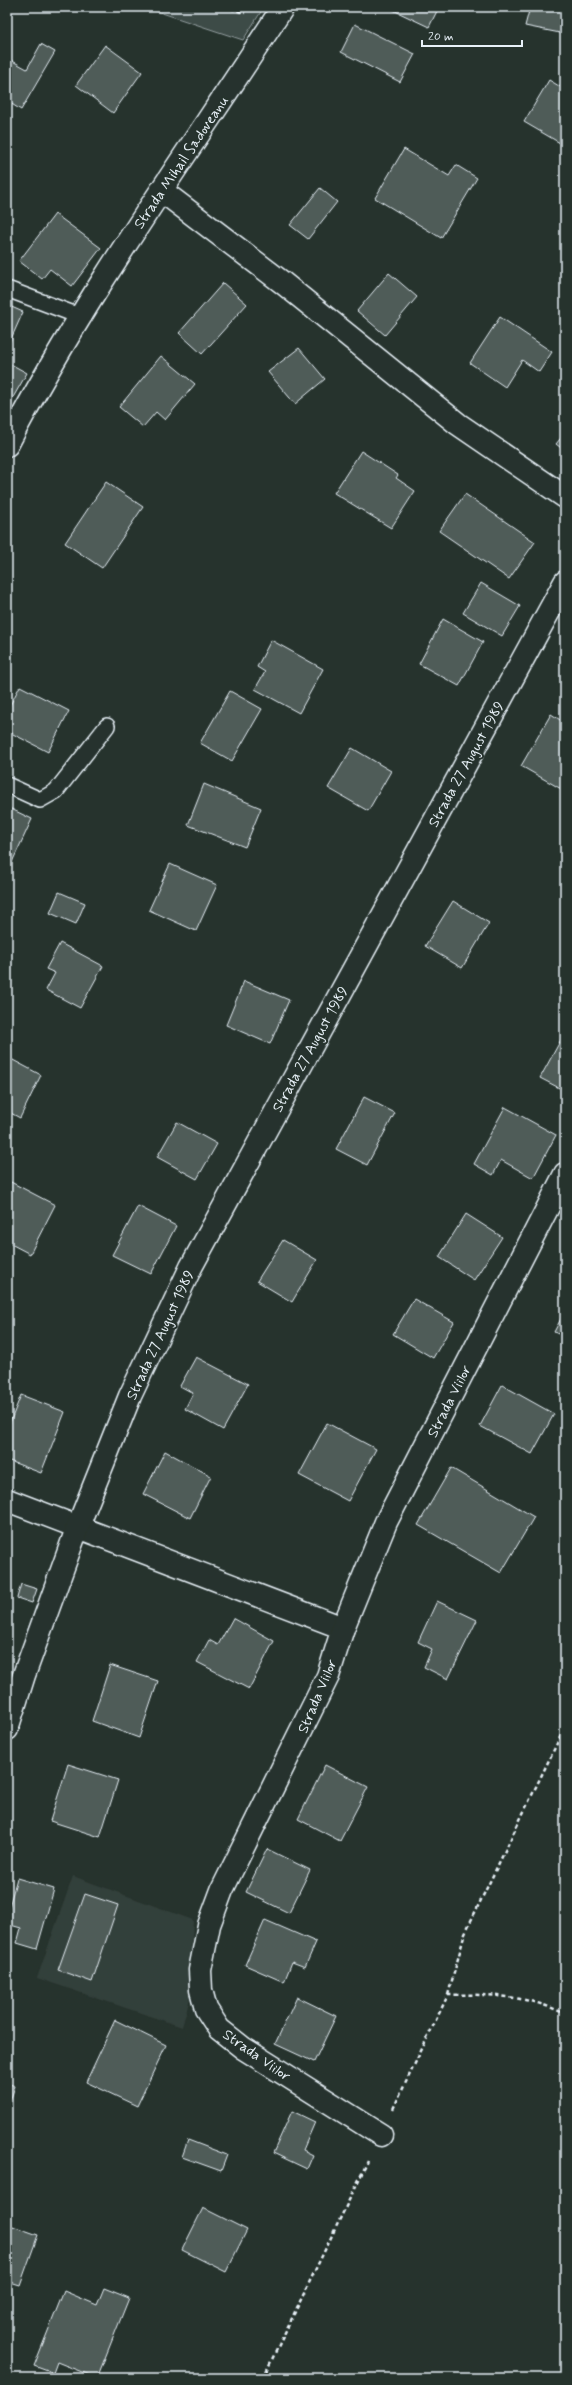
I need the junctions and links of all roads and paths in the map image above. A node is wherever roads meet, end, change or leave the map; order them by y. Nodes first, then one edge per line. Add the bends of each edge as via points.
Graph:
1 (283, 7) edge
2 (162, 191) junction
3 (7, 289) edge
4 (79, 316) junction
5 (7, 445) edge
6 (565, 497) edge
7 (565, 582) edge
8 (107, 726) dead end
9 (7, 785) edge
10 (565, 1174) edge
11 (7, 1500) edge
12 (78, 1526) junction
13 (342, 1628) junction
14 (565, 1727) edge
15 (7, 1729) edge
16 (448, 1995) dead end
17 (381, 2135) dead end

1 - 2 street, Strada Mihail Sadoveanu
2 - 4 street, Strada Mihail Sadoveanu
2 - 6 street via 283,283 458,424
3 - 4 lane
4 - 5 street, Strada Mihail Sadoveanu
7 - 12 street, Strada 27 August 1989 via 191,1267 130,1396
8 - 9 lane via 56,791 40,800
10 - 13 street, Strada Viilor via 386,1522
11 - 12 street
12 - 13 street
12 - 15 street, Strada 27 August 1989
13 - 17 street, Strada Viilor via 328,1676 220,1897 209,1925 200,1970 201,1990 206,2009 219,2029
14 - 16 path via 465,1933

